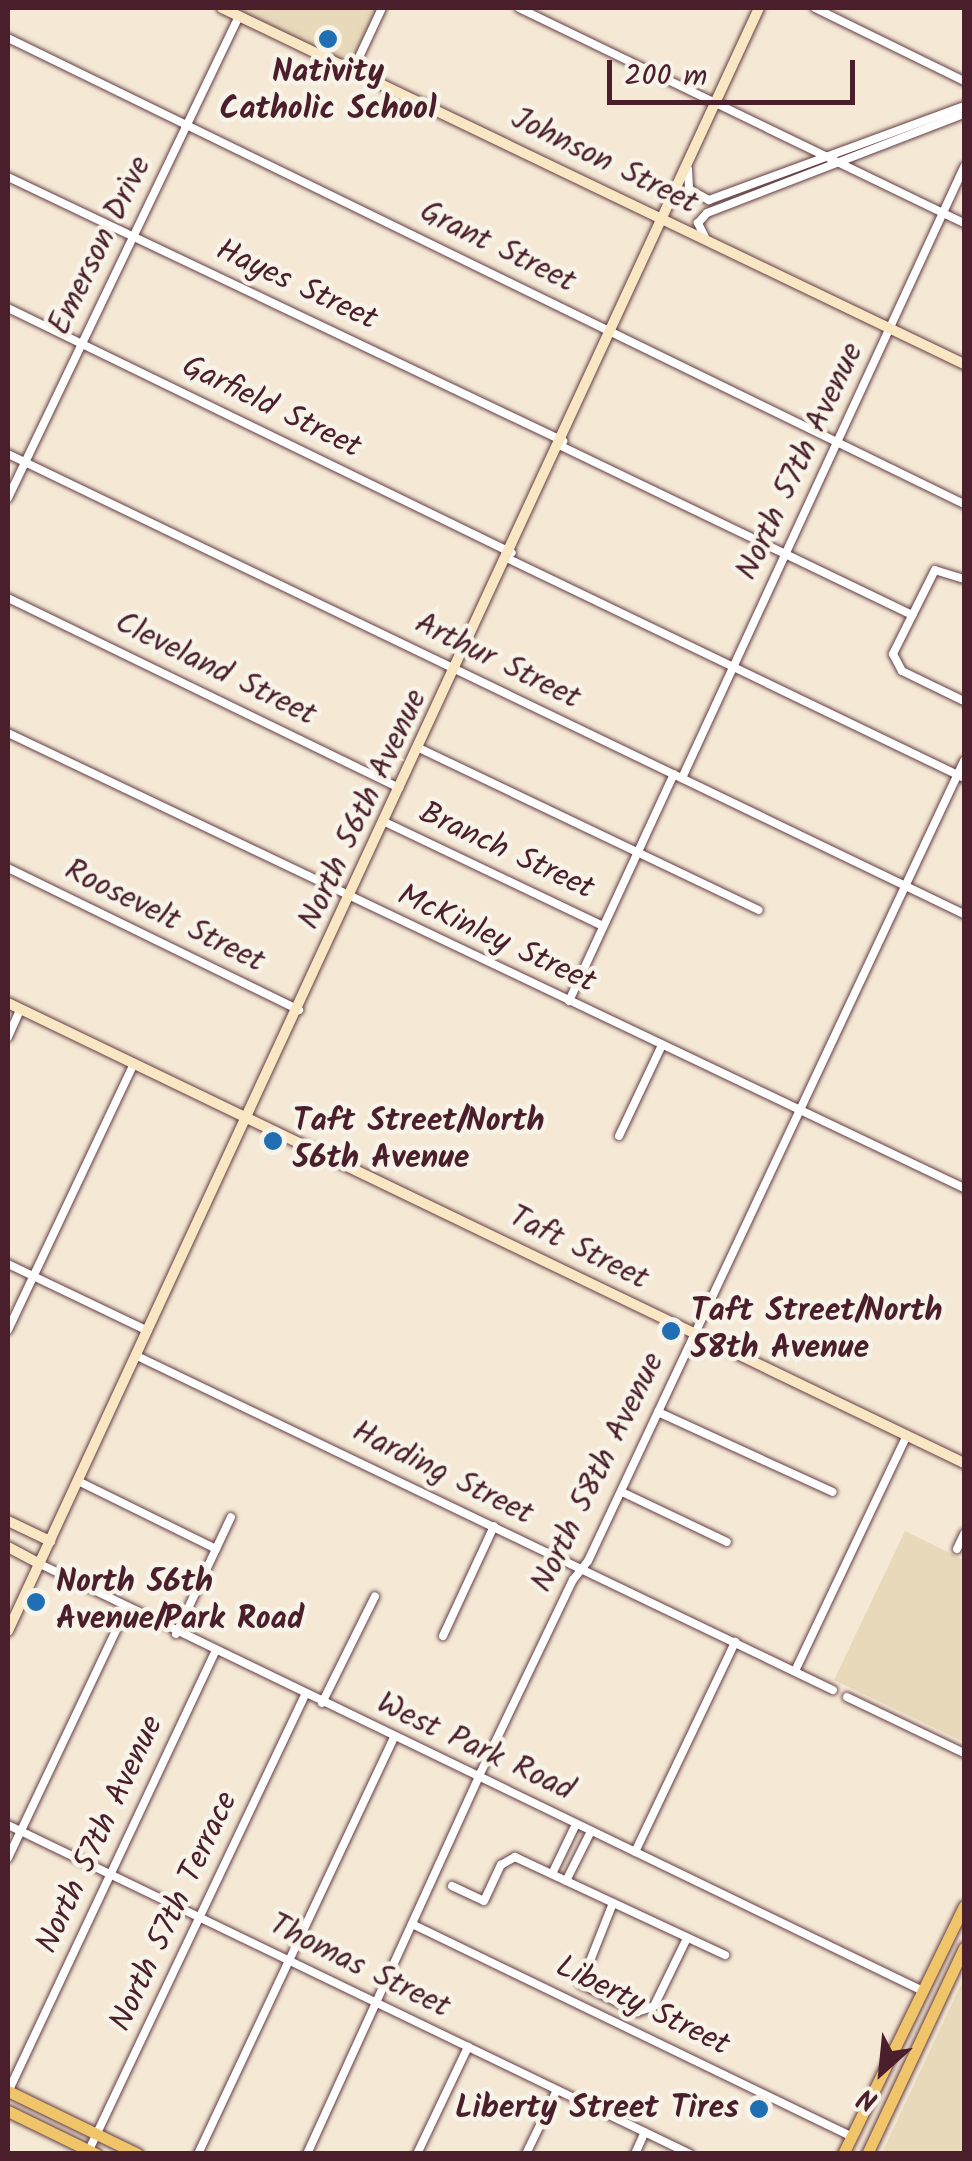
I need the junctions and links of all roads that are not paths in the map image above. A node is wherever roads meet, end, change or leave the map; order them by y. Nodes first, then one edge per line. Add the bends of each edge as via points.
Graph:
1 (222, 8) edge
2 (382, 8) edge
3 (520, 8) edge
4 (759, 8) edge
5 (815, 8) edge
6 (239, 16) junction
7 (8, 38) edge
8 (353, 70) junction
9 (964, 81) edge
10 (718, 103) junction
11 (964, 106) edge
12 (964, 114) edge
13 (186, 127) junction
14 (822, 158) junction
15 (835, 165) junction
16 (964, 167) edge
17 (688, 168) junction
18 (8, 177) edge
19 (722, 201) junction
20 (943, 213) junction
21 (666, 220) junction
22 (964, 223) edge
23 (133, 236) junction
24 (708, 240) junction
25 (8, 308) edge
26 (890, 328) junction
27 (614, 332) junction
28 (82, 345) junction
29 (964, 364) edge
30 (838, 442) junction
31 (562, 444) junction
32 (8, 454) edge
33 (24, 462) junction
34 (8, 498) edge
35 (964, 504) edge
36 (786, 554) junction
37 (511, 556) junction
38 (964, 579) edge
39 (8, 598) edge
40 (912, 614) junction
41 (735, 666) junction
42 (457, 670) junction
43 (964, 701) edge
44 (8, 733) edge
45 (421, 750) junction
46 (964, 762) edge
47 (678, 776) junction
48 (962, 776) edge
49 (401, 788) junction
50 (387, 823) junction
51 (638, 852) junction
52 (8, 868) edge
53 (906, 886) junction
54 (350, 899) junction
55 (759, 910) dead end
56 (964, 914) edge
57 (603, 926) junction
58 (568, 1001) junction
59 (8, 1004) edge
60 (20, 1010) junction
61 (299, 1010) junction
62 (8, 1037) edge
63 (662, 1045) junction
64 (133, 1065) junction
65 (800, 1111) junction
66 (247, 1118) junction
67 (619, 1136) dead end
68 (964, 1188) edge
69 (8, 1264) edge
70 (34, 1276) junction
71 (8, 1330) edge
72 (148, 1331) junction
73 (696, 1333) junction
74 (137, 1356) junction
75 (658, 1412) junction
76 (907, 1435) junction
77 (964, 1463) edge
78 (78, 1481) junction
79 (622, 1492) junction
80 (833, 1492) dead end
81 (231, 1517) dead end
82 (8, 1521) edge
83 (494, 1526) junction
84 (964, 1534) edge
85 (50, 1541) junction
86 (727, 1542) dead end
87 (8, 1546) edge
88 (216, 1549) junction
89 (957, 1549) dead end
90 (40, 1564) junction
91 (582, 1568) junction
92 (375, 1596) dead end
93 (126, 1610) junction
94 (8, 1631) edge
95 (176, 1634) junction
96 (443, 1636) dead end
97 (735, 1642) junction
98 (216, 1653) junction
99 (795, 1671) junction
100 (833, 1690) dead end
101 (305, 1695) junction
102 (847, 1697) dead end
103 (322, 1704) junction
104 (394, 1738) junction
105 (964, 1753) edge
106 (478, 1778) junction
107 (576, 1824) junction
108 (8, 1825) edge
109 (20, 1831) junction
110 (590, 1831) junction
111 (635, 1852) junction
112 (8, 1858) edge
113 (110, 1874) junction
114 (552, 1874) junction
115 (566, 1881) junction
116 (452, 1886) dead end
117 (613, 1903) junction
118 (964, 1906) edge
119 (200, 1918) junction
120 (412, 1924) junction
121 (952, 1931) junction
122 (687, 1938) junction
123 (962, 1953) edge
124 (725, 1956) dead end
125 (288, 1960) junction
126 (923, 1990) junction
127 (377, 2003) junction
128 (930, 2020) junction
129 (468, 2047) junction
130 (557, 2090) junction
131 (8, 2091) edge
132 (8, 2112) edge
133 (645, 2132) junction
134 (97, 2134) junction
135 (851, 2136) junction
136 (93, 2152) edge
137 (138, 2154) edge
138 (198, 2154) edge
139 (307, 2154) edge
140 (417, 2154) edge
141 (526, 2154) edge
142 (635, 2154) edge
143 (690, 2154) edge
144 (842, 2154) edge
145 (867, 2154) edge

1 - 6 street, Johnson Street
2 - 8 street
3 - 10 street
4 - 10 street, North 56th Avenue
5 - 9 street
6 - 8 street, Johnson Street
6 - 13 street, Emerson Drive
7 - 13 street, Grant Street
8 - 21 street, Johnson Street
10 - 14 street
10 - 17 street, North 56th Avenue
11 - 14 street
12 - 15 street
13 - 23 street, Emerson Drive
13 - 27 street, Grant Street
14 - 15 street
14 - 19 street
15 - 19 street
15 - 20 street
16 - 20 street, North 57th Avenue
17 - 19 street via 693,194
17 - 21 street, North 56th Avenue
18 - 23 street, Hayes Street
19 - 24 street via 699,220
20 - 22 street
20 - 26 street, North 57th Avenue
21 - 24 street, Johnson Street
21 - 27 street, North 56th Avenue
23 - 28 street, Emerson Drive
23 - 31 street, Hayes Street
24 - 26 street, Johnson Street
25 - 28 street, Garfield Street
26 - 29 street, Johnson Street
26 - 30 street, North 57th Avenue
27 - 30 street, Grant Street
27 - 31 street, North 56th Avenue
28 - 33 street, Emerson Drive
28 - 37 street, Garfield Street
30 - 35 street, Grant Street
30 - 36 street, North 57th Avenue
31 - 36 street, Hayes Street
31 - 37 street, North 56th Avenue
32 - 33 street, Arthur Street
33 - 34 street, Emerson Drive
33 - 42 street, Arthur Street
36 - 40 street, Hayes Street
36 - 41 street, North 57th Avenue
37 - 41 street, Garfield Street
37 - 42 street, North 56th Avenue
38 - 40 street via 935,570
39 - 49 street, Cleveland Street
40 - 43 street via 894,664
41 - 47 street, North 57th Avenue
41 - 48 street, Garfield Street
42 - 45 street, North 56th Avenue
42 - 47 street, Arthur Street
44 - 54 street, McKinley Street
45 - 49 street, North 56th Avenue
45 - 51 street
46 - 48 street, North 58th Avenue
47 - 51 street, North 57th Avenue
47 - 53 street, Arthur Street
48 - 53 street, North 58th Avenue
49 - 50 street, North 56th Avenue
50 - 54 street, North 56th Avenue
50 - 57 street, Branch Street
51 - 55 street
51 - 57 street, North 57th Avenue
52 - 61 street, Roosevelt Street
53 - 56 street, Arthur Street
53 - 65 street, North 58th Avenue
54 - 58 street, McKinley Street
54 - 61 street, North 56th Avenue
57 - 58 street, North 57th Avenue
58 - 63 street, McKinley Street
59 - 60 street, Taft Street
60 - 62 street
60 - 64 street, Taft Street
61 - 66 street, North 56th Avenue
63 - 65 street, McKinley Street
63 - 67 street
64 - 66 street, Taft Street
64 - 70 street
65 - 68 street, McKinley Street
65 - 73 street, North 58th Avenue
66 - 72 street, North 56th Avenue
66 - 73 street, Taft Street
69 - 70 street
70 - 71 street
70 - 72 street
72 - 74 street, North 56th Avenue
73 - 75 street, North 58th Avenue
73 - 76 street, Taft Street
74 - 78 street, North 56th Avenue
74 - 83 street, Harding Street
75 - 79 street, North 58th Avenue
75 - 80 street
76 - 77 street, Taft Street
76 - 99 street
78 - 85 street, North 56th Avenue
78 - 88 street
79 - 86 street
79 - 91 street, North 58th Avenue
81 - 88 street
82 - 85 street
83 - 91 street, Harding Street
83 - 96 street
84 - 89 street
85 - 90 street, North 56th Avenue
87 - 90 street, West Park Road
88 - 95 street
90 - 93 street, West Park Road
90 - 94 street, North 56th Avenue
91 - 97 street, Harding Street
91 - 106 street, North 58th Avenue
92 - 103 street
93 - 95 street, West Park Road
93 - 109 street
95 - 98 street, West Park Road
97 - 99 street, Harding Street
97 - 111 street
98 - 101 street, West Park Road
98 - 113 street, North 57th Avenue
99 - 100 street, Harding Street
101 - 103 street, West Park Road
101 - 119 street, North 57th Terrace
102 - 105 street
103 - 104 street, West Park Road
104 - 106 street, West Park Road
104 - 125 street
106 - 107 street, West Park Road
106 - 120 street, North 58th Avenue
107 - 110 street, West Park Road
107 - 114 street
108 - 109 street, Thomas Street
109 - 112 street
109 - 113 street, Thomas Street
110 - 111 street, West Park Road
110 - 115 street
111 - 126 street, West Park Road
113 - 119 street, Thomas Street
113 - 131 street, North 57th Avenue
114 - 115 street
114 - 116 street via 516,1857 501,1865 484,1900
115 - 117 street
117 - 122 street
117 - 122 street via 581,1984 637,2012 654,2006
118 - 121 main road
119 - 125 street, Thomas Street
119 - 134 street, North 57th Terrace
120 - 127 street, North 58th Avenue
120 - 135 street, Liberty Street
121 - 123 main road
121 - 126 main road
122 - 124 street
123 - 128 main road
125 - 127 street, Thomas Street
125 - 138 street
126 - 128 main road
126 - 135 main road
127 - 129 street, Thomas Street
127 - 139 street, North 58th Avenue
128 - 145 main road
129 - 130 street, Thomas Street
129 - 140 street
130 - 133 street, Thomas Street
130 - 141 street
131 - 134 main road
132 - 136 main road
133 - 142 street
133 - 143 street, Thomas Street
134 - 136 street, North 57th Terrace
134 - 137 main road
135 - 144 main road

